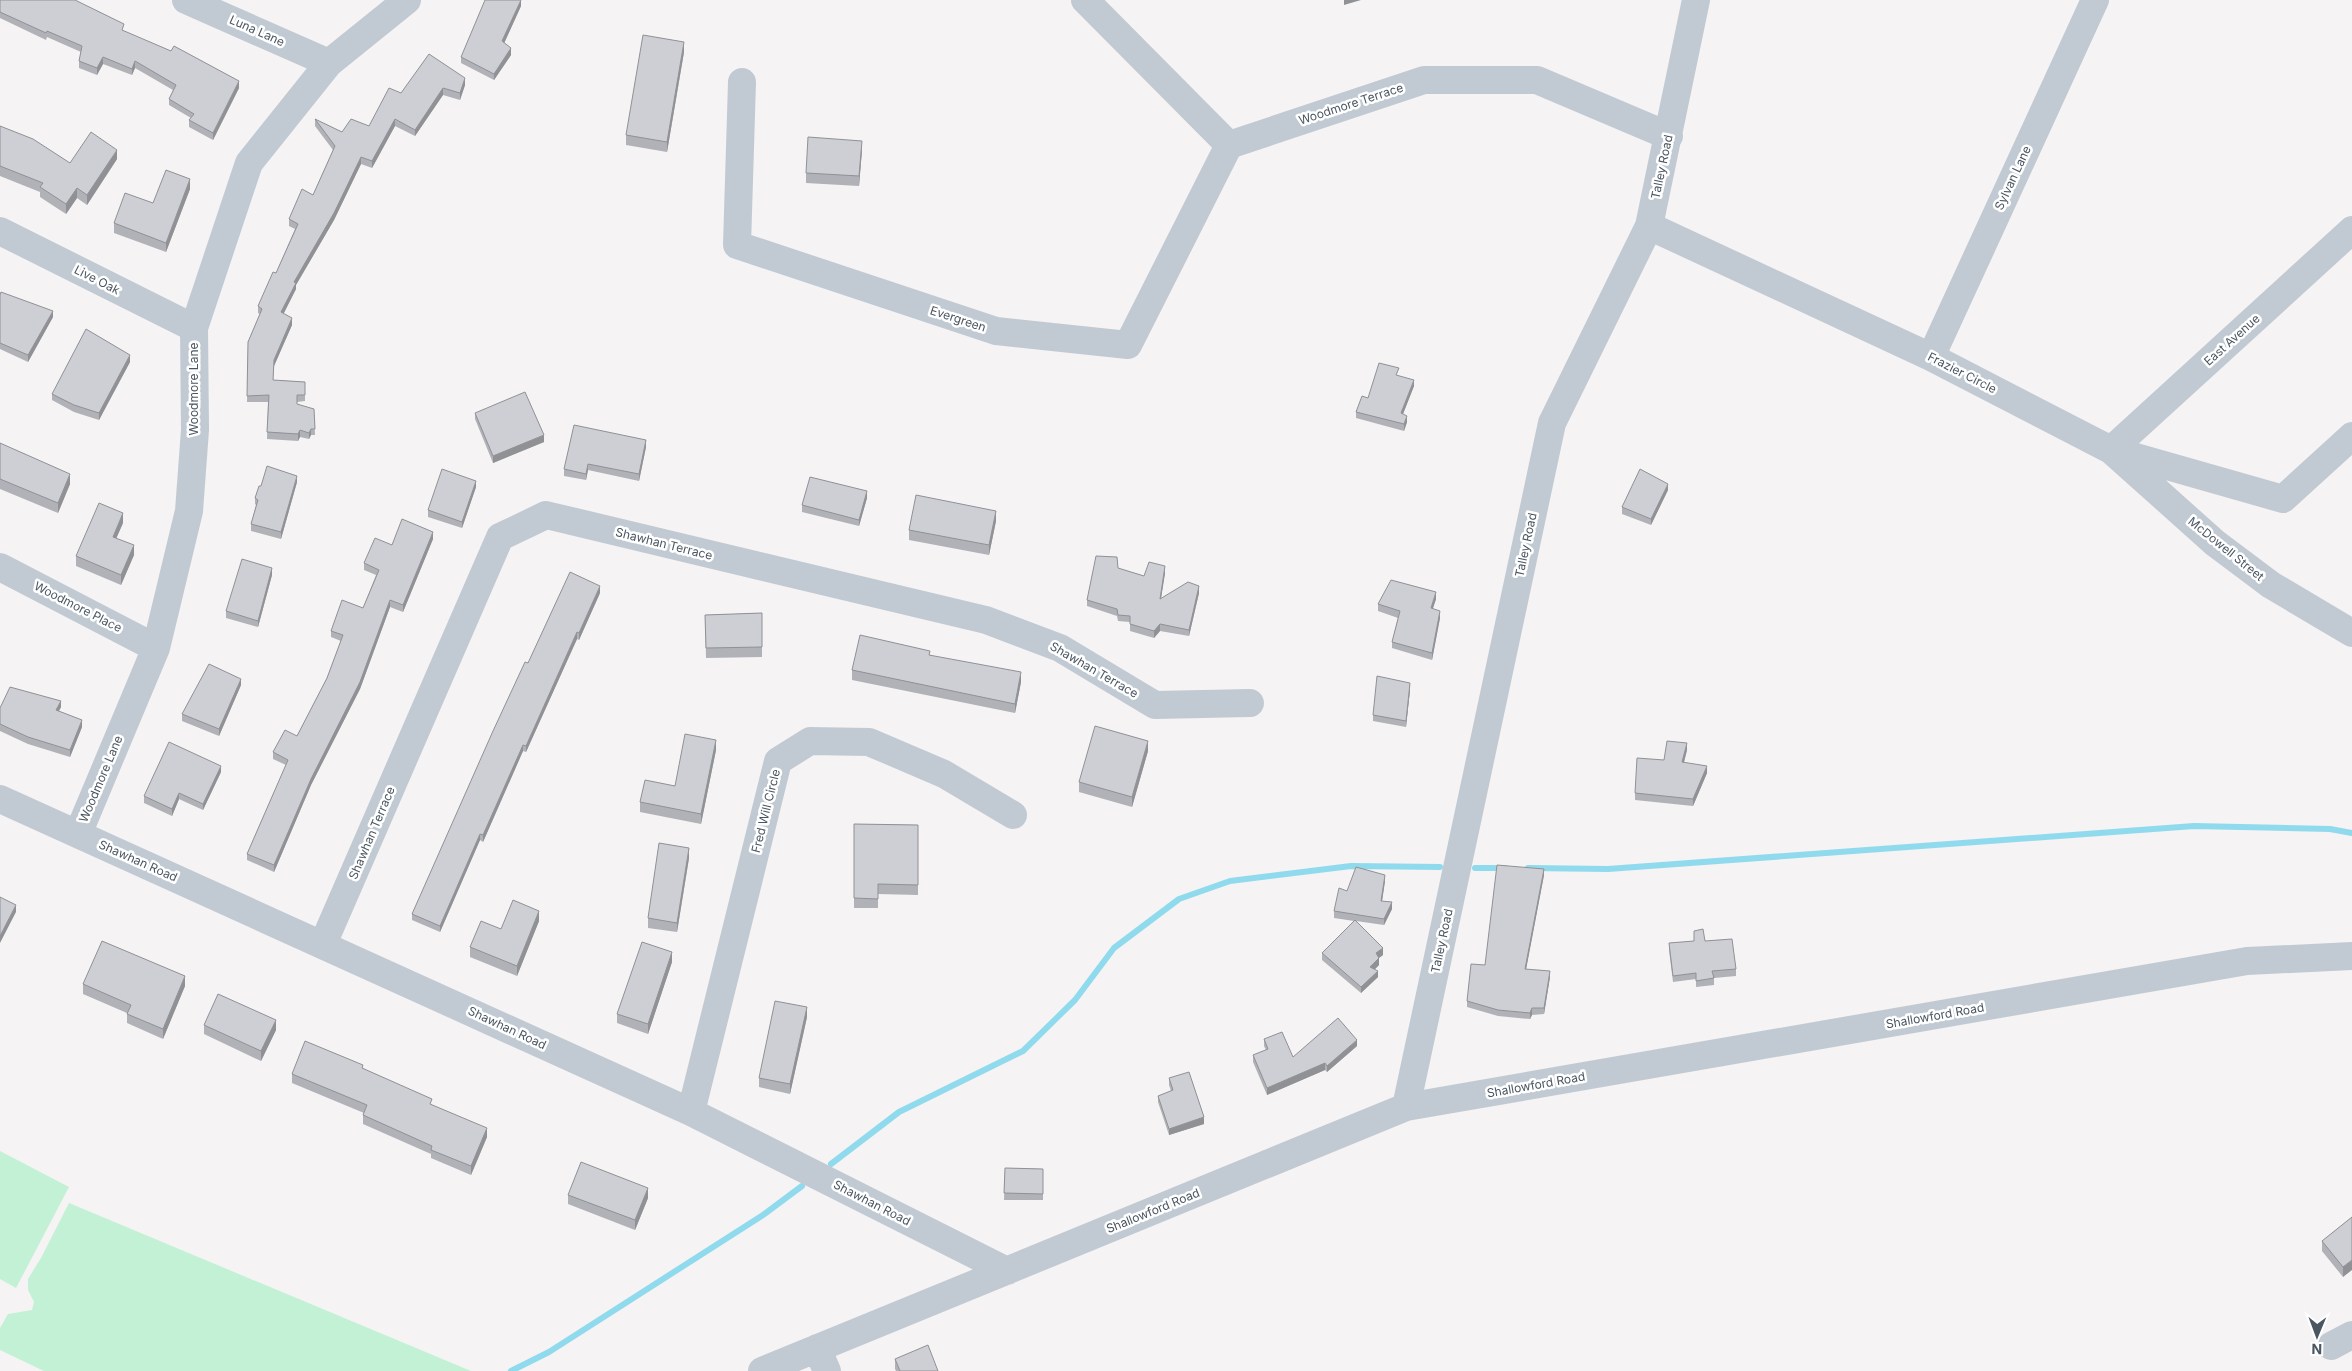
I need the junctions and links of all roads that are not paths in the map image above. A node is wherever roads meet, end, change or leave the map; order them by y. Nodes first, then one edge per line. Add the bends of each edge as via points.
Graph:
1 (186, 0) edge
2 (407, 0) edge
3 (1085, 0) edge
4 (1696, 0) edge
5 (2095, 0) edge
6 (329, 63) junction
7 (742, 82) dead end
8 (1669, 136) junction
9 (1228, 145) junction
10 (1649, 226) junction
11 (2352, 230) edge
12 (0, 231) edge
13 (194, 328) junction
14 (1931, 357) junction
15 (2352, 436) edge
16 (2111, 450) junction
17 (0, 567) edge
18 (2352, 633) edge
19 (156, 648) junction
20 (1250, 703) dead end
21 (0, 799) edge
22 (1013, 815) dead end
23 (78, 834) junction
24 (323, 944) junction
25 (2352, 956) edge
26 (1406, 1107) junction
27 (691, 1112) junction
28 (1007, 1271) junction
29 (822, 1360) edge
30 (762, 1371) edge

1 - 6 street, Luna Lane
2 - 6 street, Woodmore Lane
3 - 9 street
4 - 8 street, Talley Road
5 - 14 street, Sylvan Lane
6 - 13 street, Woodmore Lane via 249,163
7 - 9 street, Evergreen via 737,246 996,331 1128,345
8 - 9 street, Woodmore Terrace via 1537,80 1424,80
8 - 10 street, Talley Road
10 - 14 street, Frazier Circle
10 - 26 street, Talley Road via 1552,423
11 - 16 street, East Avenue
12 - 13 street, Live Oak
13 - 19 street, Woodmore Lane via 195,430 189,511
14 - 16 street, Frazier Circle
15 - 16 street, Frazier Circle via 2283,499
16 - 18 street, McDowell Street via 2243,564 2271,585
17 - 19 street, Woodmore Place
19 - 23 street, Woodmore Lane
20 - 24 street, Shawhan Terrace via 1155,705 1060,648 986,620 546,515 500,537
21 - 23 street, Shawhan Road
22 - 27 street, Fred Will Circle via 944,774 869,742 810,742 778,761
23 - 24 street, Shawhan Road
24 - 27 street, Shawhan Road
25 - 26 street, Shallowford Road via 2247,962
26 - 28 street, Shallowford Road
27 - 28 street, Shawhan Road
28 - 29 street, Shallowford Road
29 - 30 street, Shallowford Road

